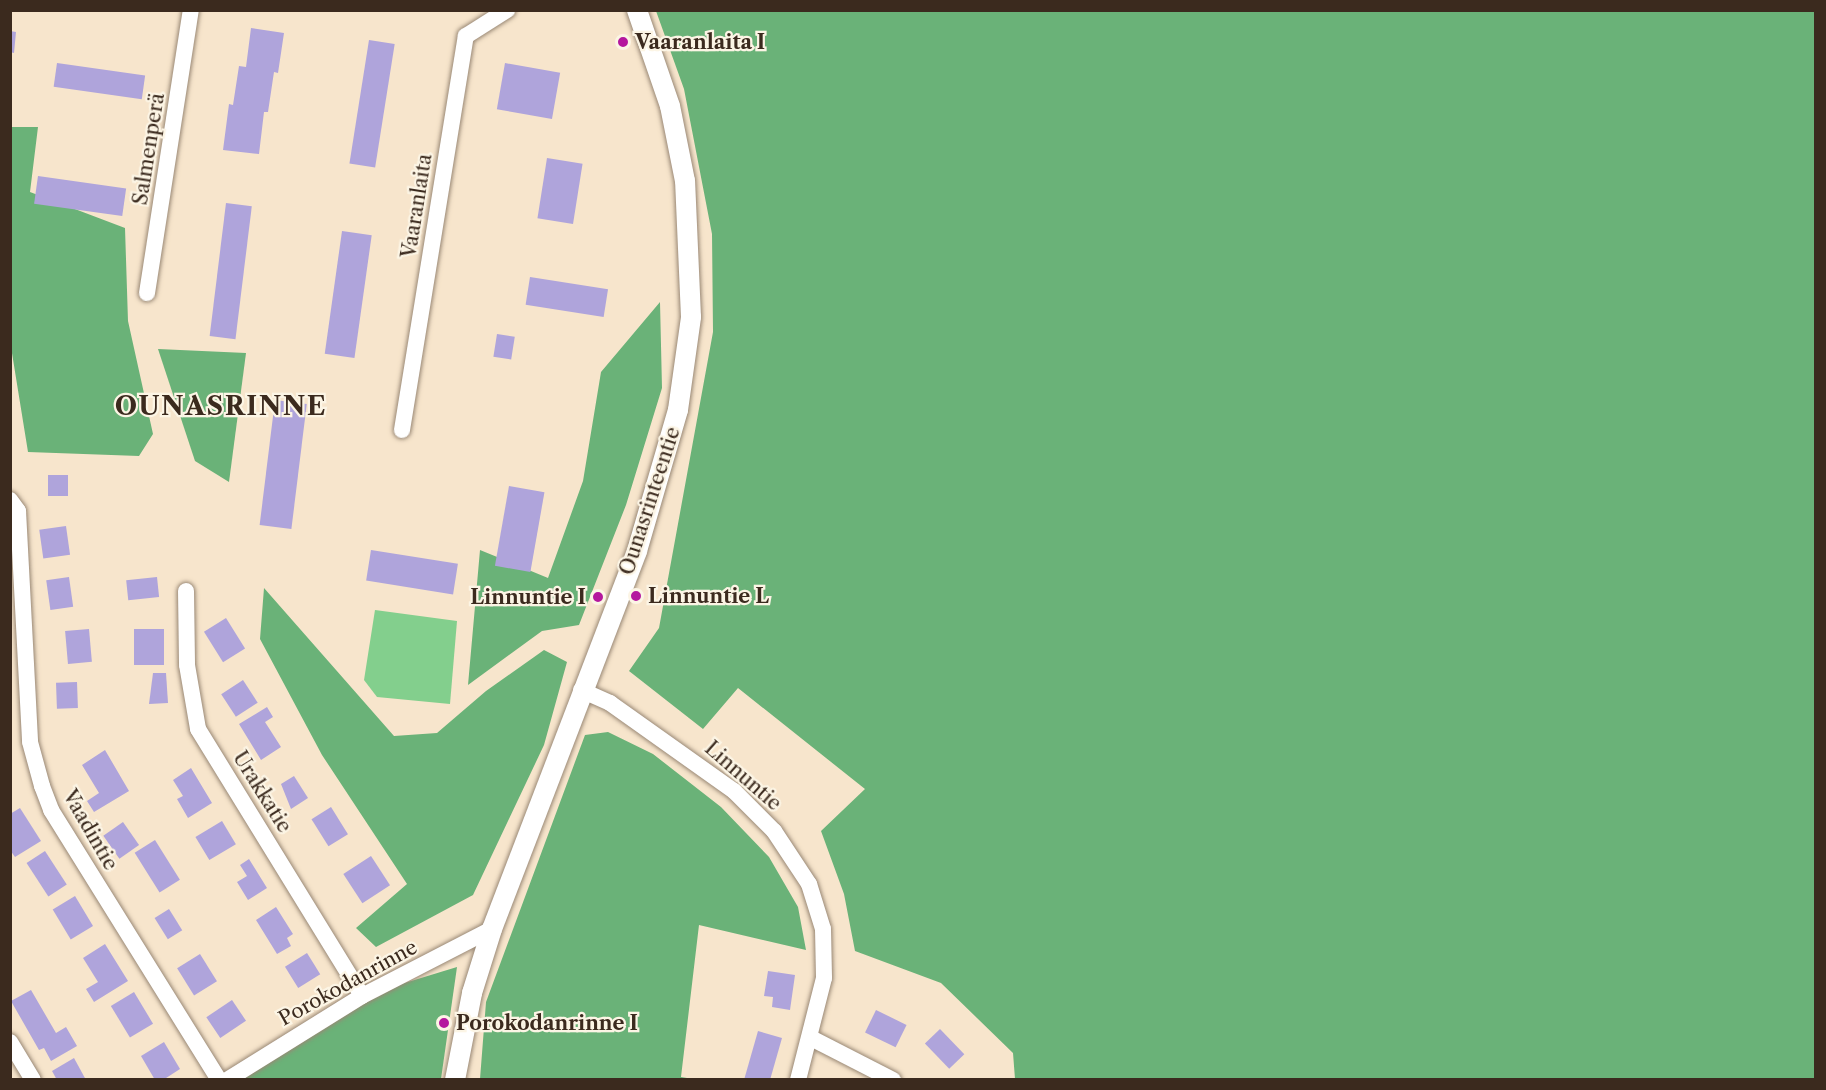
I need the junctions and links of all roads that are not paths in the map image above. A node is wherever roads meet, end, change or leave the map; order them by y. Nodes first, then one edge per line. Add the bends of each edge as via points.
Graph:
1 (191, 10) edge
2 (507, 10) edge
3 (637, 10) edge
4 (147, 293) dead end
5 (402, 430) dead end
6 (10, 500) edge
7 (186, 591) dead end
8 (581, 690) junction
9 (492, 929) junction
10 (362, 996) junction
11 (811, 1038) junction
12 (10, 1042) edge
13 (33, 1080) edge
14 (219, 1080) edge
15 (227, 1080) edge
16 (455, 1080) edge
17 (798, 1080) edge
18 (893, 1080) edge

1 - 4 street, Salmenperä
2 - 5 street, Vaaranlaita via 466,36
3 - 8 street, Ounasrinteentie via 680,146 689,224 691,317 678,410 662,478
6 - 14 street, Vaadintie via 15,502 19,522 30,742 45,794 51,810
7 - 10 street, Urakkatie via 187,665 198,729
8 - 9 street, Ounasrinteentie
8 - 11 street, Linnuntie via 610,703 711,772 759,814 796,864 817,905 825,954 825,978
9 - 10 street, Porokodanrinne
9 - 16 street, Ounasrinteentie via 472,993
10 - 15 street, Porokodanrinne
11 - 17 street, Linnuntie
11 - 18 street
12 - 13 street

